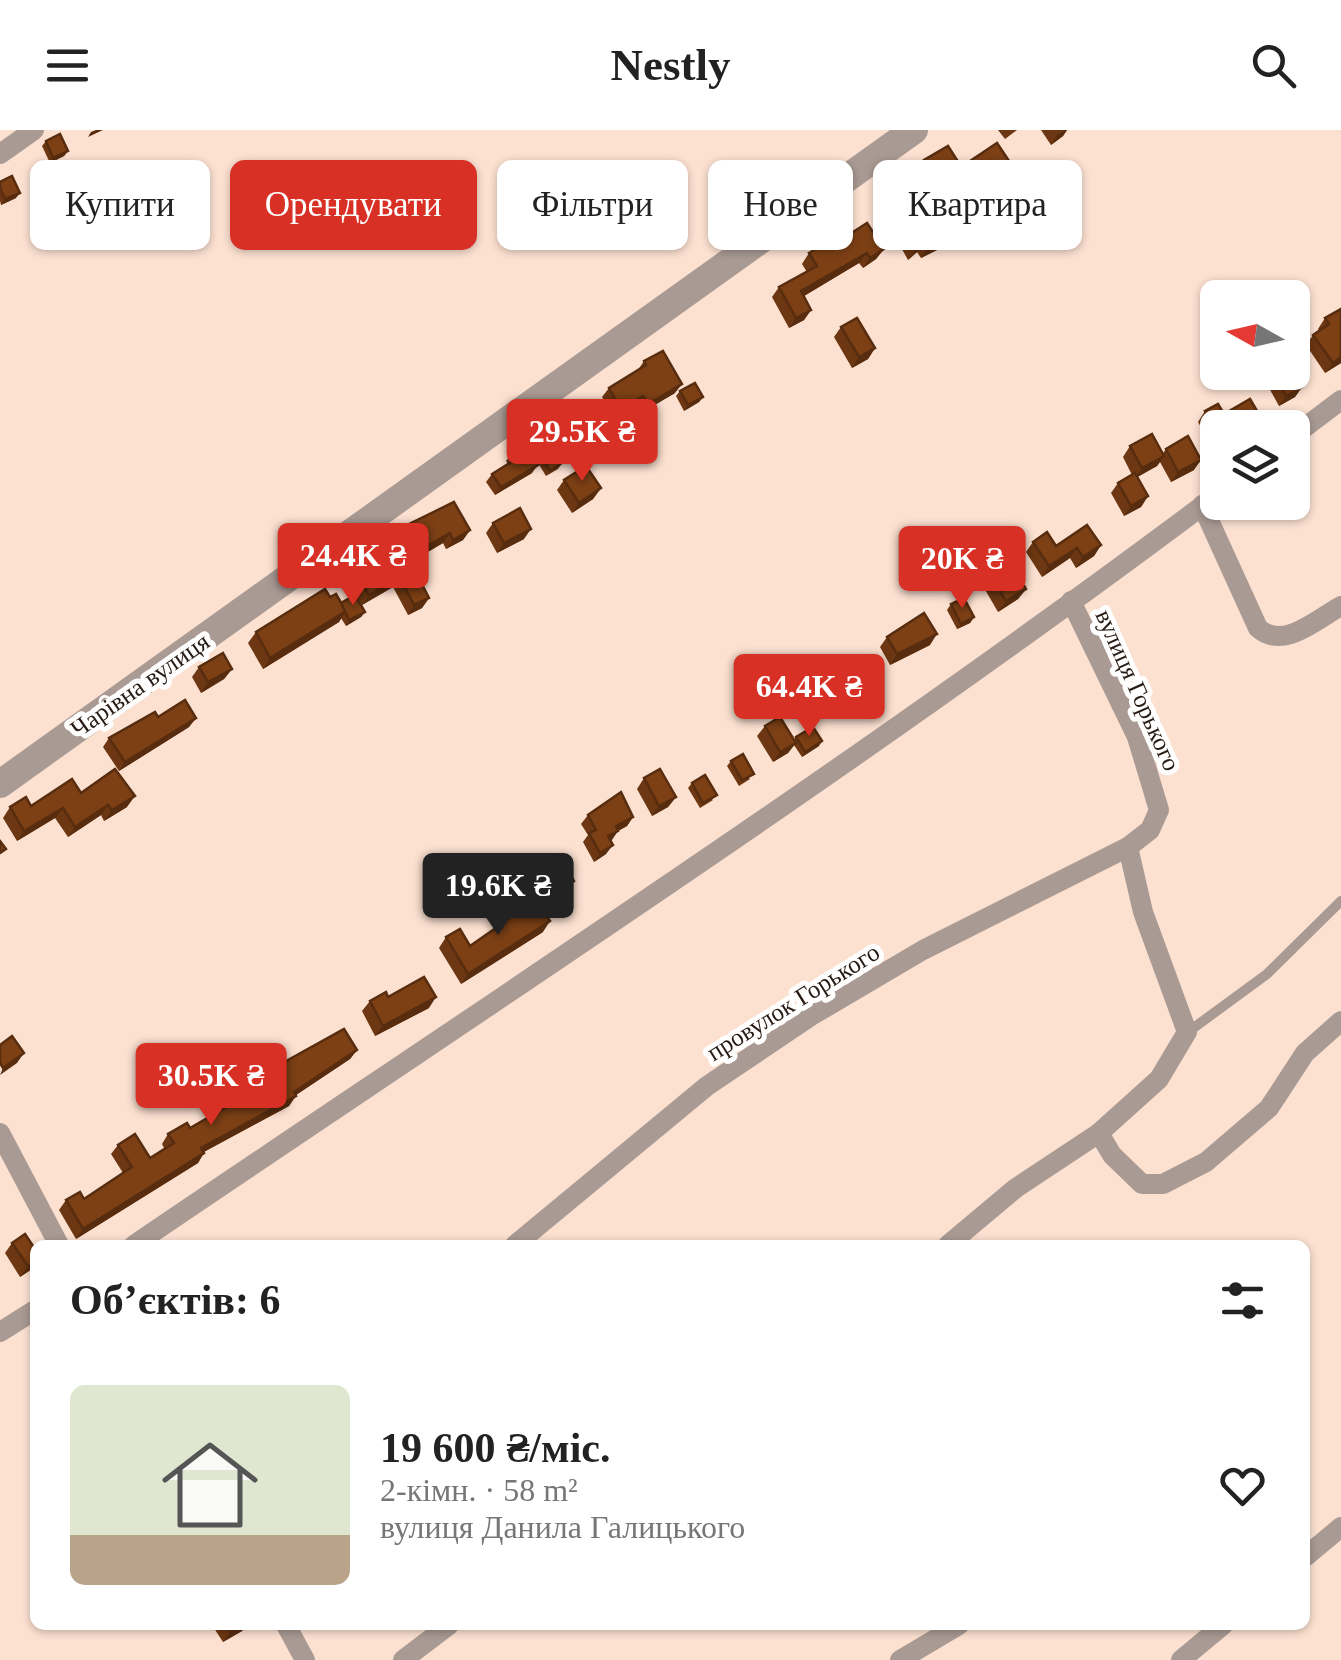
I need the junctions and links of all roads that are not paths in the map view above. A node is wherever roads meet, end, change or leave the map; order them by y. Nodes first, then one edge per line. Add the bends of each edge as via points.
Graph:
1 (34, 130) edge
2 (914, 130) edge
3 (0, 154) edge
4 (1341, 400) edge
5 (1310, 423) edge
6 (1200, 506) edge
7 (1218, 520) edge
8 (1072, 601) junction
9 (1341, 606) edge
10 (0, 784) edge
11 (1128, 847) junction
12 (1341, 901) edge
13 (1341, 1020) edge
14 (1187, 1032) junction
15 (0, 1133) edge
16 (1099, 1133) junction
17 (56, 1240) edge
18 (141, 1240) edge
19 (520, 1240) edge
20 (954, 1240) edge
21 (30, 1313) edge
22 (0, 1332) edge
23 (1341, 1526) edge
24 (1310, 1552) edge
25 (289, 1630) edge
26 (442, 1630) edge
27 (951, 1630) edge
28 (1217, 1630) edge
29 (305, 1660) edge
30 (403, 1660) edge
31 (900, 1660) edge
32 (1181, 1660) edge

1 - 3 street
2 - 10 street, Чарівна вулиця
4 - 5 street
6 - 8 street
7 - 9 street via 1264,634 1288,636
8 - 11 street, вулиця Горького via 1155,790 1159,810 1150,830
8 - 18 street
11 - 14 street via 1143,912
11 - 19 street, провулок Горького via 923,950 811,1016 706,1086
12 - 14 lane via 1267,974
13 - 16 street via 1305,1053 1269,1108 1206,1162 1163,1184 1142,1184
14 - 16 street via 1159,1079
15 - 17 street
16 - 20 street via 1016,1188
21 - 22 street
23 - 24 street
25 - 29 street
26 - 30 street
27 - 31 street
28 - 32 street

